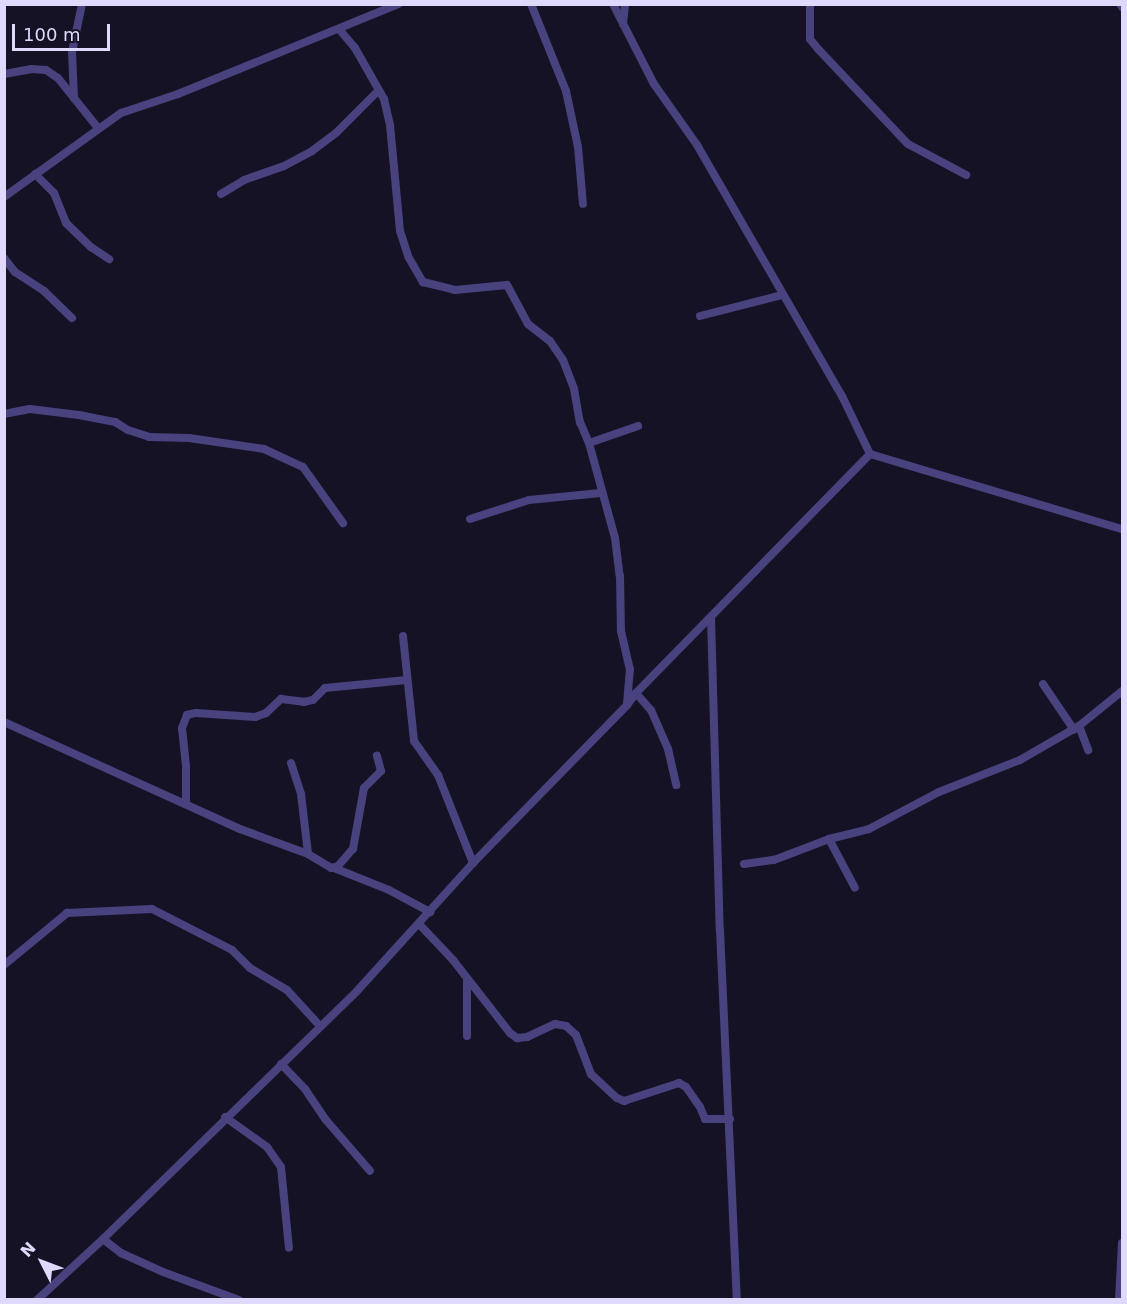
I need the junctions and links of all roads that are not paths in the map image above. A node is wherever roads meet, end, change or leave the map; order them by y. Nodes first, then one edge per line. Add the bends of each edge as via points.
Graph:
1 (82, 4) edge
2 (398, 4) edge
3 (531, 4) edge
4 (613, 4) edge
5 (625, 4) edge
6 (810, 4) edge
7 (623, 24) junction
8 (339, 29) junction
9 (4, 74) edge
10 (379, 90) junction
11 (74, 98) junction
12 (98, 128) junction
13 (34, 174) junction
14 (966, 175) dead end
15 (221, 194) dead end
16 (4, 197) edge
17 (583, 204) dead end
18 (4, 258) edge
19 (109, 259) dead end
20 (782, 295) junction
21 (700, 316) dead end
22 (72, 318) dead end
23 (4, 414) edge
24 (638, 426) dead end
25 (589, 444) junction
26 (870, 454) junction
27 (601, 493) junction
28 (470, 519) dead end
29 (343, 523) dead end
30 (1122, 529) edge
31 (711, 616) junction
32 (403, 636) dead end
33 (407, 680) junction
34 (1043, 684) dead end
35 (1122, 691) edge
36 (636, 693) junction
37 (627, 705) junction
38 (4, 722) edge
39 (1076, 728) junction
40 (1088, 750) dead end
41 (377, 756) dead end
42 (291, 764) dead end
43 (676, 785) dead end
44 (186, 803) junction
45 (829, 839) junction
46 (308, 854) junction
47 (473, 863) junction
48 (744, 864) dead end
49 (334, 868) junction
50 (855, 888) dead end
51 (430, 912) junction
52 (419, 924) junction
53 (4, 965) edge
54 (467, 979) junction
55 (320, 1026) junction
56 (467, 1036) dead end
57 (281, 1064) junction
58 (225, 1117) junction
59 (730, 1119) junction
60 (370, 1171) dead end
61 (103, 1239) junction
62 (1122, 1243) edge
63 (289, 1248) dead end
64 (37, 1299) edge
65 (238, 1299) edge
66 (737, 1299) edge
67 (1119, 1299) edge

1 - 11 street via 72,52
2 - 8 street
3 - 17 street via 566,91 578,147
4 - 7 street
5 - 7 street
6 - 14 street via 810,39 819,50 908,144
7 - 20 street via 654,84 697,145
8 - 10 street
8 - 12 street via 178,94 142,104
9 - 11 street via 46,70
10 - 15 street via 312,151
10 - 25 street via 390,125 400,231 418,275 427,284 455,290 507,285 528,324 550,341 563,360
11 - 12 street
12 - 13 street
13 - 16 street
13 - 19 street via 54,193 60,214 76,235
18 - 22 street via 13,270 44,291
20 - 21 street
20 - 26 street via 842,396
23 - 29 street via 30,409 80,415 108,420 149,437 189,438 264,449 303,467
24 - 25 street
25 - 27 street
26 - 30 street
26 - 31 street
27 - 28 street via 529,500
27 - 37 street via 615,538 620,576 621,631 630,669
31 - 36 street
31 - 59 street
32 - 33 street
33 - 44 street via 325,688 313,700 281,699 255,717 187,715 182,728
33 - 47 street via 414,741 438,775
34 - 39 street
35 - 39 street
36 - 37 street
36 - 43 street via 651,710 668,748
37 - 47 street
38 - 44 street
39 - 40 street
39 - 45 street via 1020,760 939,792 869,829
41 - 49 street via 381,771 363,788 353,849
42 - 46 street via 301,795
44 - 46 street
45 - 48 street via 774,860
45 - 50 street
46 - 49 street
47 - 51 street
49 - 51 street
51 - 52 street
52 - 54 street
52 - 55 street
53 - 55 street via 67,913 152,909 232,950 250,968 287,990
54 - 56 street
54 - 59 street via 517,1038 555,1024 566,1026 576,1035 591,1074 617,1098 624,1101 679,1083 686,1087 705,1119
55 - 57 street
57 - 58 street
57 - 60 street
58 - 61 street
58 - 63 street via 267,1147 281,1167
59 - 66 street
61 - 64 street
61 - 65 street via 163,1272
62 - 67 street

